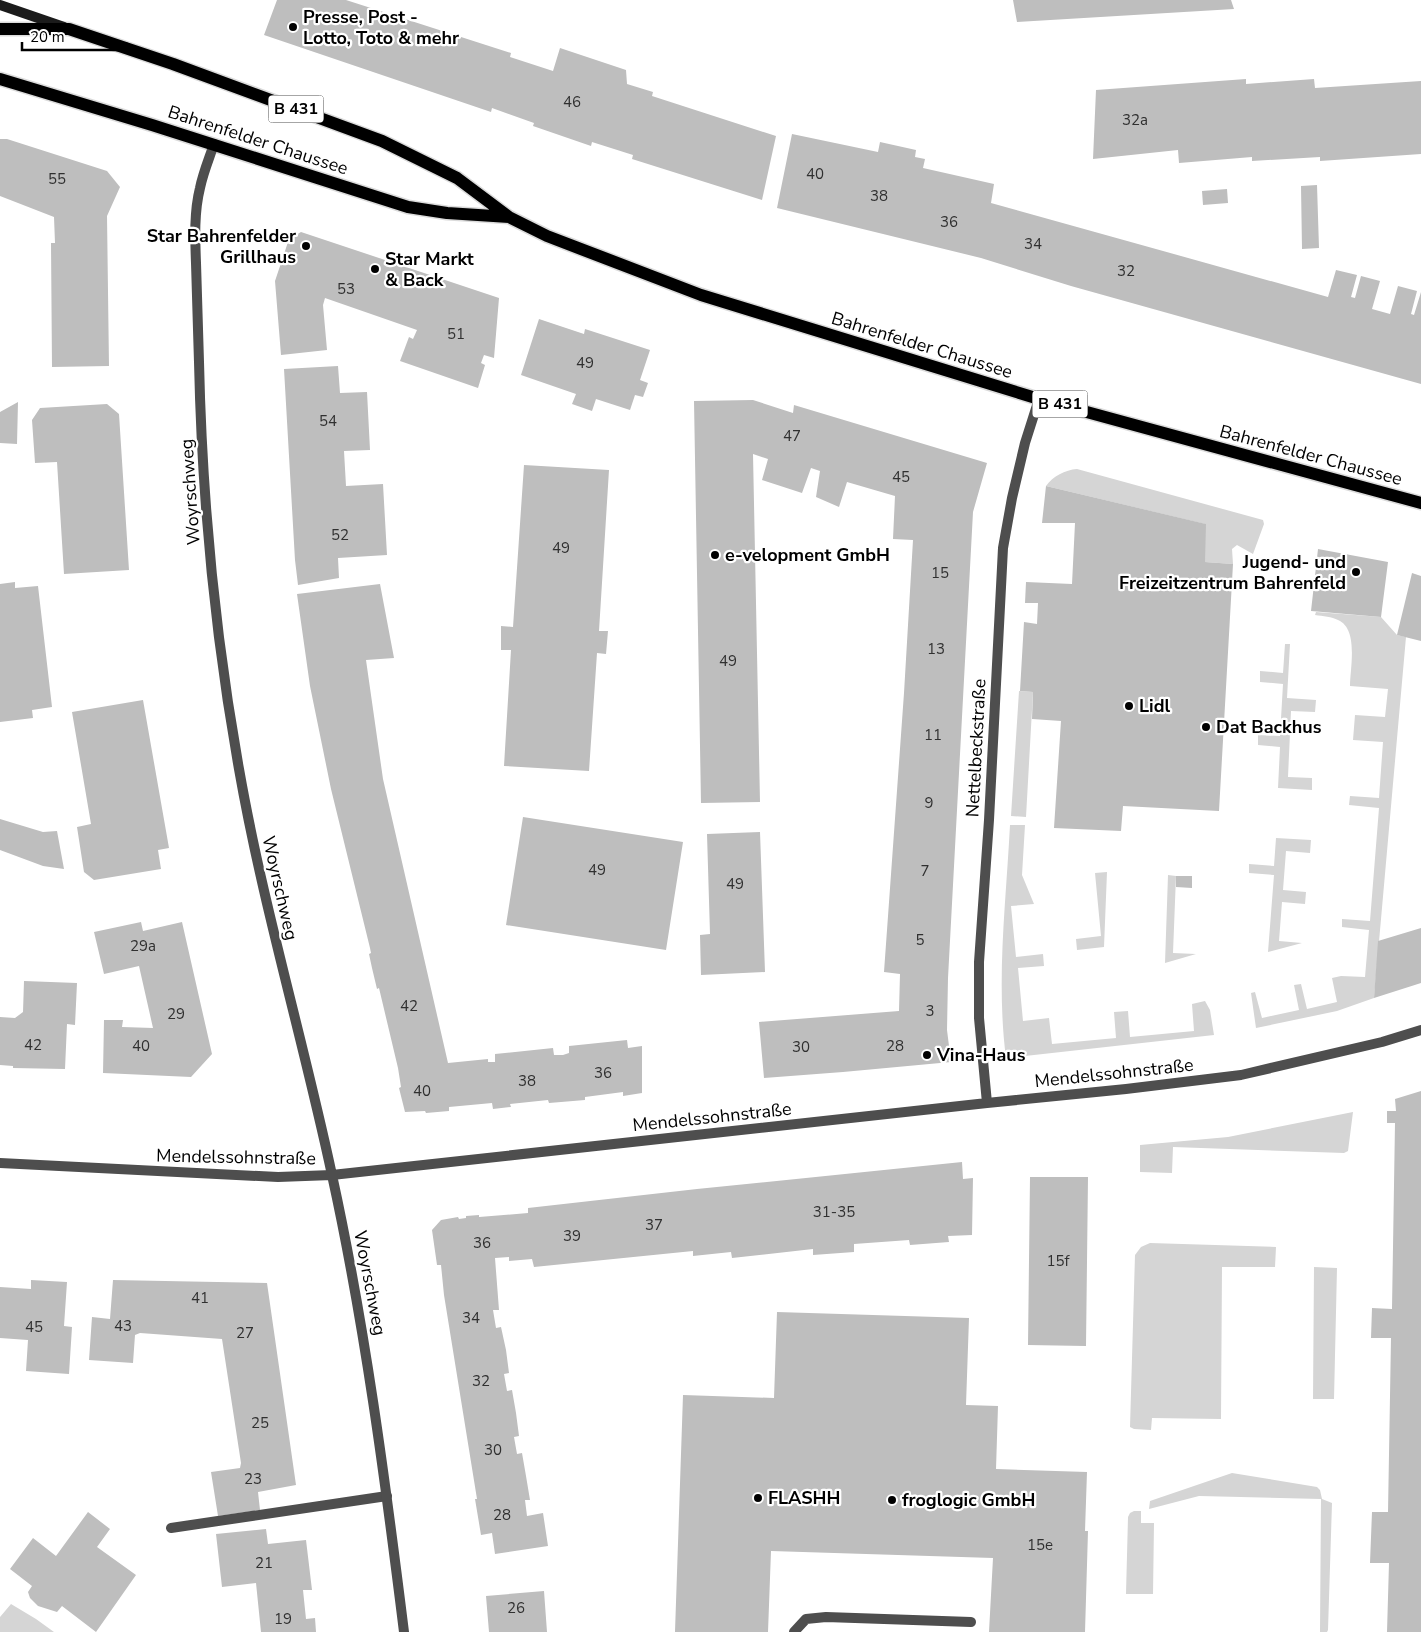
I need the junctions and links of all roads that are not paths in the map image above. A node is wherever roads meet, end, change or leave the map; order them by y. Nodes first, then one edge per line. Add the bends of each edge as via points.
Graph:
1 (0, 5) edge
2 (0, 29) edge
3 (69, 29) junction
4 (0, 79) edge
5 (214, 144) junction
6 (509, 217) junction
7 (1040, 399) junction
8 (1421, 503) edge
9 (1421, 1030) edge
10 (987, 1103) junction
11 (0, 1162) edge
12 (332, 1174) junction
13 (387, 1496) junction
14 (171, 1528) dead end
15 (971, 1622) dead end
16 (404, 1632) edge
17 (794, 1632) edge

1 - 3 main road, Bahrenfelder Chaussee
2 - 3 main road, Bahrenfelder Chaussee / B 431
3 - 6 main road, Bahrenfelder Chaussee / B 431 via 382,141 457,178
4 - 5 main road, Bahrenfelder Chaussee / B 431
5 - 6 main road, Bahrenfelder Chaussee / B 431 via 408,207
5 - 12 street, Woyrschweg via 199,189 195,226 200,409 219,632 239,770 255,852
6 - 7 main road, Bahrenfelder Chaussee / B 431 via 547,236 701,295
7 - 8 main road, Bahrenfelder Chaussee / B 431
7 - 10 street, Nettelbeckstraße via 1025,443 1003,548 979,962 979,1018
9 - 10 street, Mendelssohnstraße via 1241,1075
10 - 12 street, Mendelssohnstraße
11 - 12 street, Mendelssohnstraße via 278,1177
12 - 13 street, Woyrschweg via 366,1348
13 - 14 street
13 - 16 street, Woyrschweg
15 - 17 street via 826,1617 806,1619

